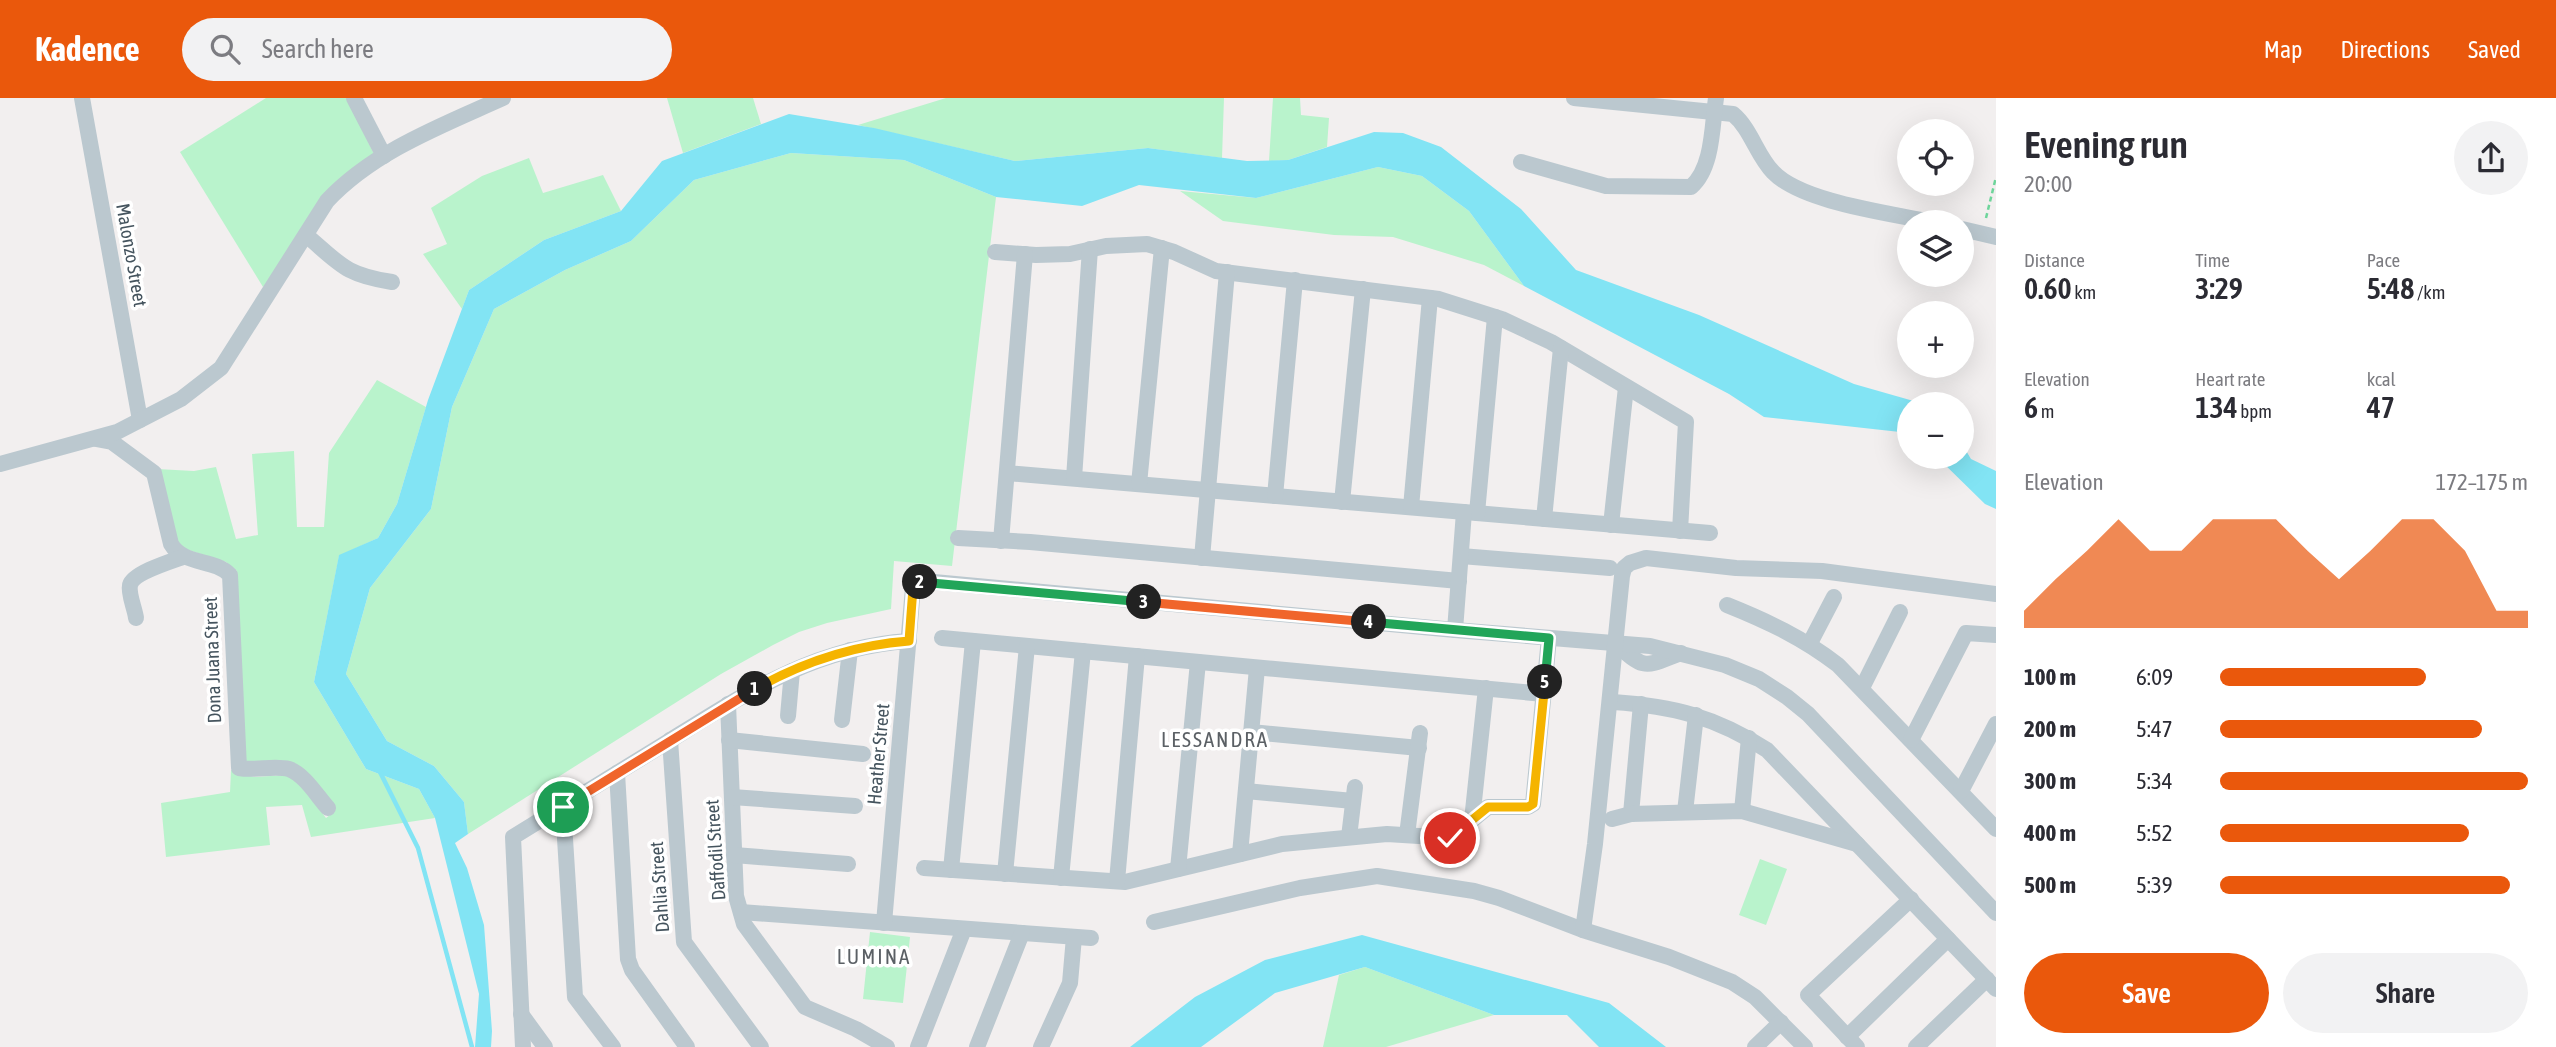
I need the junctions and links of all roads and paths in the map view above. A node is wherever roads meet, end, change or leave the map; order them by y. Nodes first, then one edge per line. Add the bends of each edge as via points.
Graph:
1 (82, 98) edge
2 (354, 98) edge
3 (503, 98) edge
4 (1574, 98) edge
5 (1715, 105) edge
6 (384, 156) junction
7 (1521, 162) dead end
8 (1996, 177) edge
9 (1897, 214) edge
10 (1974, 225) edge
11 (1974, 232) edge
12 (306, 235) junction
13 (1996, 237) edge
14 (1162, 248) junction
15 (1090, 249) junction
16 (995, 251) dead end
17 (1026, 254) junction
18 (1227, 272) junction
19 (1295, 280) junction
20 (392, 282) dead end
21 (1363, 289) junction
22 (1430, 298) junction
23 (1495, 317) junction
24 (1560, 348) junction
25 (1626, 387) junction
26 (140, 420) junction
27 (94, 439) junction
28 (0, 464) edge
29 (1007, 472) junction
30 (1074, 478) junction
31 (1139, 484) junction
32 (1208, 490) junction
33 (1275, 496) junction
34 (1342, 502) junction
35 (1411, 507) junction
36 (1471, 513) junction
37 (1544, 519) junction
38 (1611, 525) junction
39 (1680, 531) junction
40 (1710, 533) dead end
41 (958, 538) dead end
42 (1001, 541) junction
43 (1461, 556) junction
44 (183, 557) junction
45 (1202, 558) junction
46 (1611, 568) dead end
47 (1459, 581) junction
48 (1996, 594) edge
49 (1834, 597) dead end
50 (1727, 605) dead end
51 (1900, 612) dead end
52 (136, 618) dead end
53 (1455, 631) junction
54 (1996, 635) edge
55 (942, 638) dead end
56 (1549, 638) junction
57 (909, 641) junction
58 (973, 641) junction
59 (1615, 643) junction
60 (1810, 643) junction
61 (1027, 646) junction
62 (850, 650) junction
63 (1083, 652) junction
64 (1137, 656) junction
65 (1198, 662) junction
66 (1257, 668) junction
67 (792, 671) junction
68 (1486, 688) junction
69 (1862, 688) junction
70 (1544, 694) junction
71 (1613, 702) dead end
72 (728, 704) junction
73 (1641, 704) junction
74 (1696, 715) junction
75 (788, 716) dead end
76 (842, 720) dead end
77 (1996, 724) edge
78 (1251, 732) junction
79 (1749, 738) junction
80 (670, 740) junction
81 (729, 740) junction
82 (1911, 740) junction
83 (863, 754) dead end
84 (617, 773) junction
85 (1246, 790) junction
86 (1961, 791) junction
87 (732, 797) junction
88 (855, 806) dead end
89 (563, 807) junction
90 (328, 808) dead end
91 (1742, 811) junction
92 (1685, 812) junction
93 (1631, 814) junction
94 (1612, 818) dead end
95 (1472, 820) junction
96 (1996, 829) edge
97 (1407, 835) junction
98 (1349, 837) junction
99 (1857, 844) junction
100 (1240, 854) junction
101 (734, 855) junction
102 (848, 864) dead end
103 (924, 868) dead end
104 (1178, 869) junction
105 (951, 870) junction
106 (1005, 874) junction
107 (1061, 878) junction
108 (1117, 881) junction
109 (1911, 899) junction
110 (741, 912) junction
111 (1996, 913) edge
112 (1154, 922) dead end
113 (884, 923) junction
114 (964, 929) junction
115 (1583, 930) junction
116 (1022, 933) junction
117 (1074, 937) junction
118 (1091, 938) dead end
119 (1948, 939) junction
120 (1991, 984) edge
121 (521, 1014) junction
122 (1781, 1022) junction
123 (1852, 1042) edge
124 (523, 1047) edge
125 (545, 1047) edge
126 (612, 1047) edge
127 (687, 1047) edge
128 (761, 1047) edge
129 (887, 1047) edge
130 (918, 1047) edge
131 (977, 1047) edge
132 (1041, 1047) edge
133 (1755, 1047) edge
134 (1805, 1047) edge
135 (1916, 1047) edge

1 - 26 street, Malonzo Street
2 - 6 street
3 - 6 street
4 - 5 street
5 - 7 street via 1706,165 1691,187 1606,186
5 - 9 street via 1738,118 1767,166 1789,187
6 - 12 street via 343,184
8 - 10 path via 1986,220
11 - 13 street
12 - 20 street via 347,271
12 - 26 street via 221,368 181,398
14 - 15 street via 1147,244
14 - 18 street
14 - 31 street
15 - 17 street
15 - 30 street
16 - 17 street
17 - 29 street
18 - 19 street
18 - 32 street
19 - 21 street
19 - 33 street
21 - 22 street
21 - 34 street
22 - 23 street
22 - 35 street
23 - 24 street
23 - 36 street
24 - 25 street
24 - 37 street
25 - 38 street
25 - 39 street via 1686,422
26 - 27 street
27 - 28 street
27 - 44 street via 112,442 154,473 171,544
29 - 30 street
29 - 42 street
30 - 31 street
31 - 32 street
32 - 33 street
32 - 45 street
33 - 34 street
34 - 35 street
35 - 36 street
36 - 37 street
36 - 43 street
37 - 38 street
38 - 39 street
39 - 40 street
41 - 42 street
42 - 45 street
43 - 46 street
43 - 47 street
44 - 52 street via 133,580
44 - 90 street, Dona Juana Street via 224,568 230,575 239,768 289,769
45 - 47 street
47 - 53 street
48 - 59 street via 1822,571 1637,559 1624,568
49 - 60 street
50 - 60 street
51 - 69 street
53 - 56 street
53 - 57 street, Heather Street via 923,581 913,588
54 - 82 street via 1966,633
55 - 58 street
56 - 59 street
56 - 70 street
57 - 62 street
57 - 113 street, Heather Street
58 - 61 street
58 - 105 street
59 - 111 street via 1650,646 1725,665 1787,696
59 - 115 street
60 - 69 street
61 - 63 street
61 - 106 street
62 - 67 street
62 - 76 street
63 - 64 street
63 - 107 street
64 - 65 street
64 - 108 street
65 - 66 street
65 - 104 street
66 - 68 street
66 - 78 street
67 - 72 street
67 - 75 street
68 - 70 street
68 - 95 street
69 - 82 street
70 - 95 street via 1533,804 1488,807
71 - 73 street
72 - 80 street
72 - 81 street, Daffodil Street
73 - 74 street
73 - 93 street
74 - 79 street
74 - 92 street
77 - 86 street
78 - 85 street
78 - 97 street via 1420,740
79 - 91 street
79 - 99 street via 1767,750
80 - 84 street
80 - 128 street, Dahlia Street via 684,943
81 - 83 street
81 - 87 street, Daffodil Street
82 - 86 street
84 - 89 street
84 - 127 street via 628,959
85 - 98 street via 1354,794
85 - 100 street
86 - 96 street
87 - 88 street
87 - 101 street, Daffodil Street
89 - 121 street via 513,837
89 - 126 street via 576,997
91 - 92 street
91 - 99 street
92 - 93 street
93 - 94 street
95 - 97 street via 1450,838
97 - 98 street
98 - 100 street
99 - 109 street
100 - 104 street
101 - 102 street
101 - 110 street, Daffodil Street
103 - 105 street
104 - 108 street
105 - 106 street
106 - 107 street
107 - 108 street
109 - 119 street
109 - 123 street via 1808,996
110 - 113 street
110 - 129 street, Daffodil Street via 744,925 805,1007
112 - 115 street via 1300,888 1377,876 1474,891
113 - 114 street
114 - 116 street
114 - 130 street
115 - 122 street via 1732,982
116 - 117 street
116 - 131 street
117 - 118 street
117 - 132 street via 1070,983
119 - 120 street
119 - 123 street
120 - 135 street
121 - 124 street
121 - 125 street
122 - 133 street
122 - 134 street

